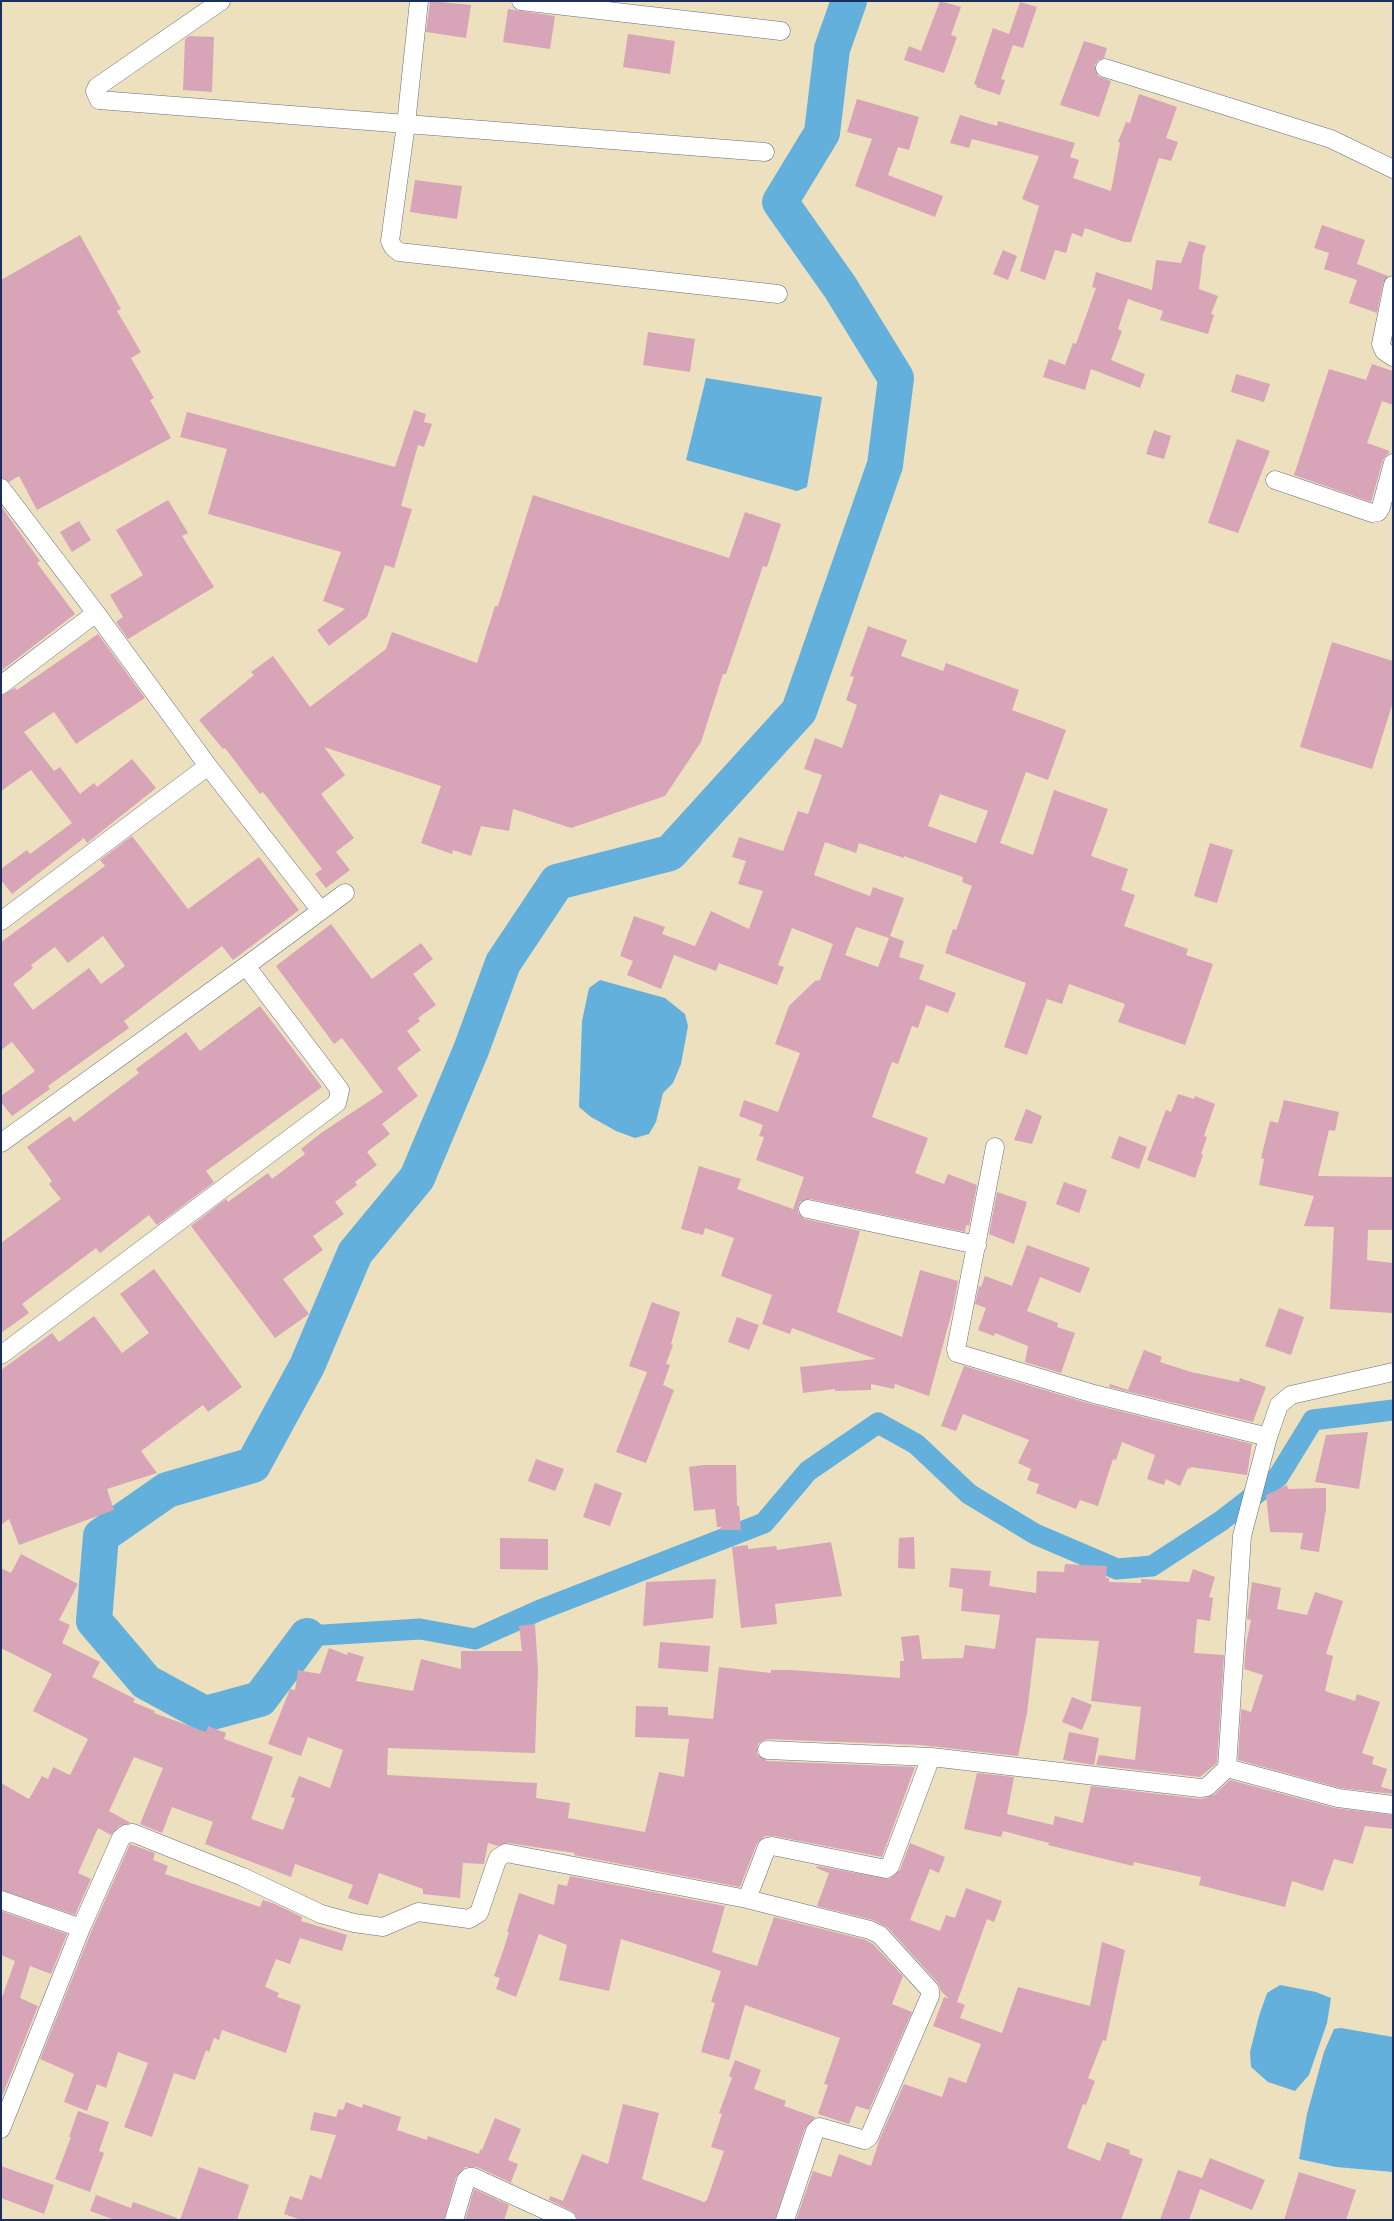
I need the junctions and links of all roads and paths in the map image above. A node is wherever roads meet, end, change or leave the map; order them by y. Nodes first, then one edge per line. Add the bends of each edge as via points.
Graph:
1 (221, 1) edge
2 (419, 1) edge
3 (521, 1) edge
4 (781, 31) dead end
5 (1106, 68) dead end
6 (406, 124) junction
7 (765, 152) dead end
8 (1393, 168) edge
9 (1393, 286) edge
10 (778, 294) dead end
11 (1393, 357) edge
12 (1393, 463) edge
13 (1275, 480) dead end
14 (1, 488) edge
15 (96, 612) junction
16 (1, 685) edge
17 (208, 766) junction
18 (345, 893) dead end
19 (321, 911) junction
20 (1, 921) edge
21 (246, 966) junction
22 (1, 1143) edge
23 (995, 1147) dead end
24 (808, 1209) dead end
25 (977, 1245) junction
26 (1, 1355) edge
27 (1393, 1372) edge
28 (1268, 1437) junction
29 (767, 1750) dead end
30 (931, 1757) junction
31 (1228, 1768) junction
32 (1393, 1805) edge
33 (747, 1899) junction
34 (1, 1900) edge
35 (82, 1928) junction
36 (1, 2129) edge
37 (454, 2220) edge
38 (567, 2220) edge
39 (785, 2220) edge

1 - 6 street via 97,87 95,91 99,100
2 - 6 street
3 - 4 street
5 - 8 street via 1330,139
6 - 7 street
6 - 10 street via 390,241 399,252
9 - 11 street via 1382,344 1384,351
12 - 13 street via 1381,507 1372,513
14 - 15 street
15 - 16 street
15 - 17 street
17 - 19 street
17 - 20 street
18 - 19 street
19 - 21 street
21 - 22 street
21 - 26 street via 340,1090 337,1103
23 - 25 street
24 - 25 street
25 - 28 street via 957,1353 1094,1394
27 - 28 street via 1291,1396 1279,1405
28 - 31 street via 1242,1536
29 - 30 street
30 - 31 street via 1200,1788 1207,1787
30 - 33 street via 890,1866 886,1869 767,1847
31 - 32 street via 1338,1798
33 - 35 street via 506,1853 498,1858 480,1913 469,1919 418,1912 383,1927 321,1914 243,1877 133,1833 121,1838
33 - 39 street via 880,1934 930,1990 869,2137 865,2140 819,2127
34 - 35 street
35 - 36 street
37 - 38 street via 469,2176

